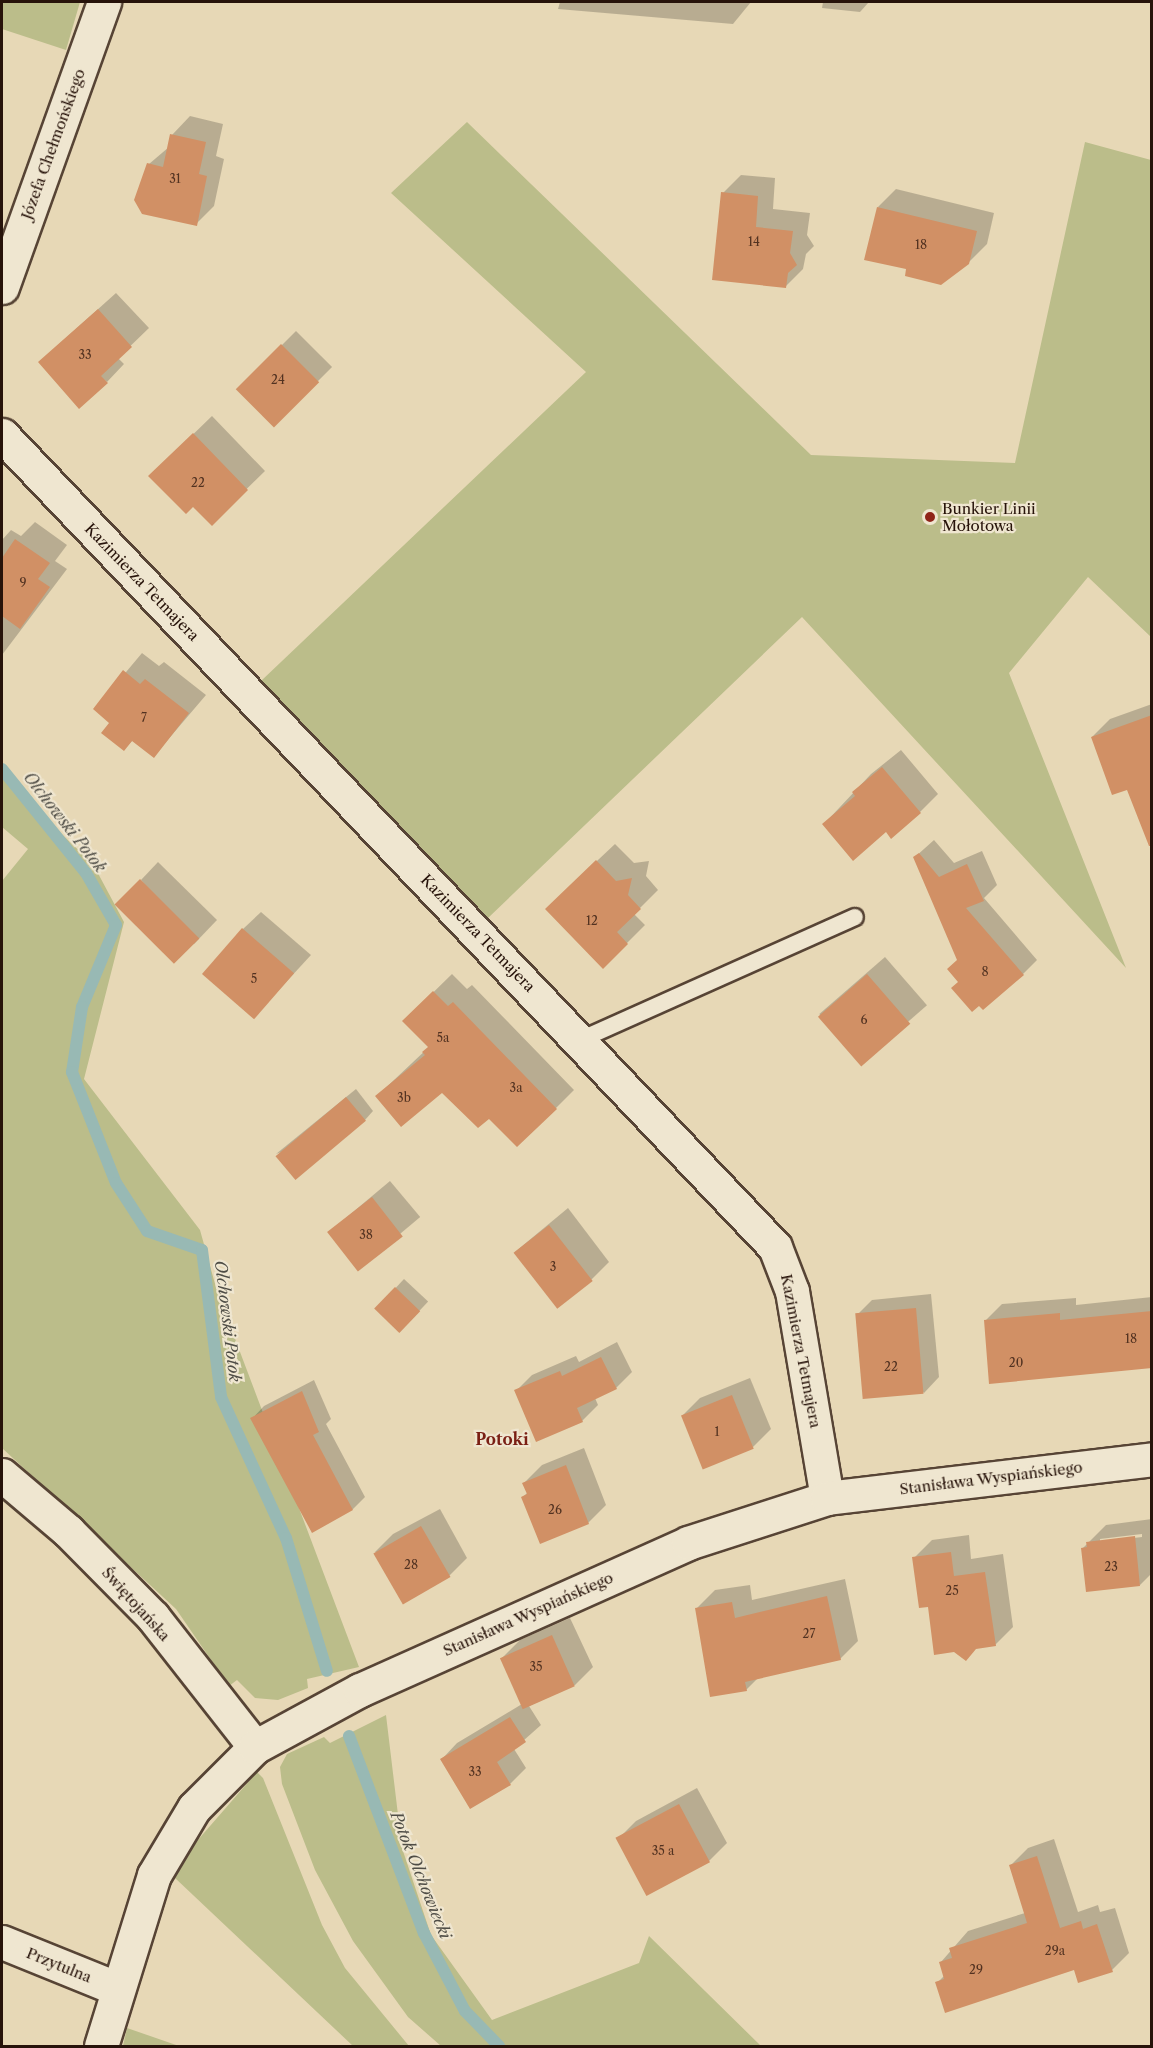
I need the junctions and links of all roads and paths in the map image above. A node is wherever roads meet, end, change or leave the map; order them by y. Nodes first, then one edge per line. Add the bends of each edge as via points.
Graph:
1 (104, 2) edge
2 (2, 287) edge
3 (2, 435) edge
4 (855, 917) dead end
5 (580, 1040) junction
6 (1152, 1459) edge
7 (2, 1475) edge
8 (827, 1498) junction
9 (255, 1747) junction
10 (2, 1942) edge
11 (116, 1988) junction
12 (101, 2046) edge

1 - 2 street, Józefa Chełmońskiego
3 - 5 street, Kazimierza Tetmajera
4 - 5 lane
5 - 8 street, Kazimierza Tetmajera via 775,1248 792,1291
6 - 8 street, Stanisława Wyspiańskiego
7 - 9 street, Świętojańska via 68,1531 153,1617
8 - 9 street, Stanisława Wyspiańskiego via 667,1552 360,1690
9 - 11 street, Stanisława Wyspiańskiego via 194,1809 154,1875
10 - 11 street, Przytulna
11 - 12 street, Stanisława Wyspiańskiego

